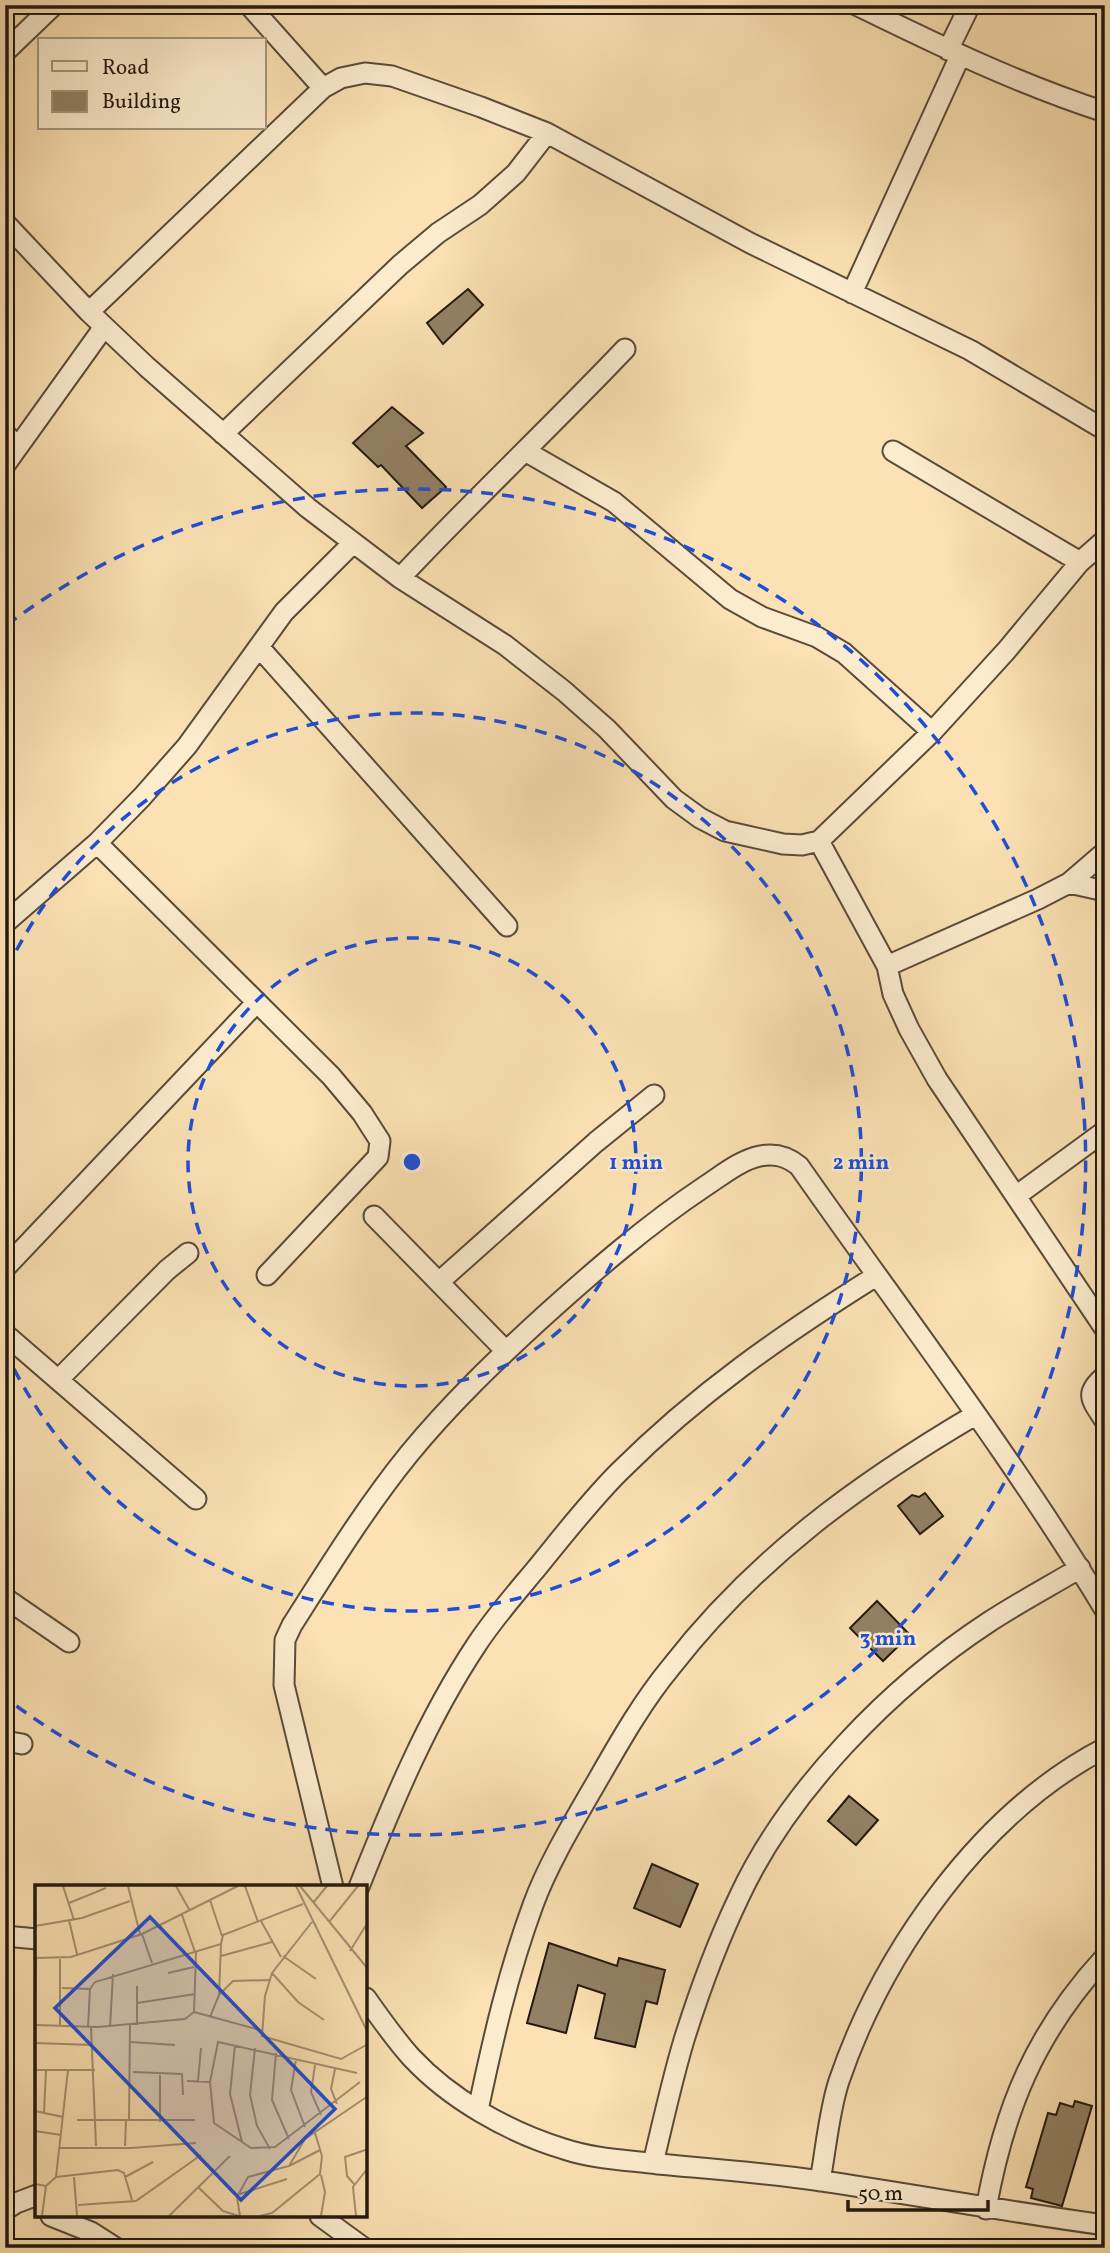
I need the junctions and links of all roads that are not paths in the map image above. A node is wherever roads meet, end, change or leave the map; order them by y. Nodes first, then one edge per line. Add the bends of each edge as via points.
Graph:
1 (54, 5) edge
2 (249, 5) edge
3 (856, 5) edge
4 (970, 5) edge
5 (5, 52) edge
6 (954, 53) junction
7 (323, 88) junction
8 (1105, 112) edge
9 (547, 132) junction
10 (5, 223) edge
11 (852, 293) junction
12 (89, 312) junction
13 (104, 327) junction
14 (625, 349) dead end
15 (1105, 430) edge
16 (223, 434) junction
17 (12, 440) edge
18 (525, 451) junction
19 (893, 451) dead end
20 (5, 465) edge
21 (1105, 540) edge
22 (353, 542) junction
23 (1080, 562) junction
24 (400, 578) junction
25 (259, 648) junction
26 (932, 732) junction
27 (819, 841) junction
28 (97, 843) junction
29 (1105, 852) edge
30 (1069, 883) junction
31 (1105, 891) edge
32 (5, 923) edge
33 (507, 926) dead end
34 (887, 966) junction
35 (257, 1002) junction
36 (654, 1095) dead end
37 (1105, 1130) edge
38 (1016, 1196) junction
39 (374, 1216) dead end
40 (188, 1253) dead end
41 (5, 1268) edge
42 (267, 1275) dead end
43 (876, 1276) junction
44 (439, 1282) junction
45 (1105, 1329) edge
46 (5, 1334) edge
47 (506, 1351) junction
48 (1105, 1376) edge
49 (58, 1380) junction
50 (975, 1415) junction
51 (1105, 1421) edge
52 (196, 1499) dead end
53 (1080, 1568) junction
54 (5, 1598) edge
55 (1105, 1610) edge
56 (69, 1642) dead end
57 (1105, 1748) edge
58 (333, 1885) edge
59 (360, 1885) edge
60 (5, 1936) edge
61 (35, 1939) edge
62 (1105, 1957) edge
63 (368, 2001) edge
64 (478, 2110) junction
65 (653, 2163) junction
66 (820, 2181) junction
67 (35, 2196) edge
68 (10, 2207) edge
69 (986, 2209) junction
70 (35, 2211) edge
71 (56, 2218) edge
72 (323, 2218) edge
73 (1105, 2225) edge
74 (116, 2248) edge
75 (364, 2248) edge

1 - 5 street
2 - 7 street
3 - 6 street
4 - 6 street
6 - 8 street
6 - 11 street
7 - 9 street via 365,73 392,76
7 - 12 street
9 - 11 street
9 - 16 street via 516,173 400,265
10 - 12 street
11 - 15 street via 970,350
12 - 13 street
13 - 16 street
13 - 17 street
14 - 18 street
16 - 22 street
17 - 20 street
18 - 24 street
18 - 26 street via 614,502 730,599 844,653
19 - 23 street
21 - 23 street
22 - 24 street
22 - 25 street via 284,612
23 - 26 street
24 - 27 street via 505,645 564,691 674,799 700,818 754,839 802,845
25 - 28 street via 187,746
25 - 33 street
26 - 27 street
27 - 34 street
28 - 32 street
28 - 35 street
29 - 30 street
30 - 31 street
30 - 34 street
34 - 38 street via 893,994 919,1048
35 - 41 street
35 - 42 street via 347,1094 380,1141 377,1157
36 - 44 street
37 - 38 street
38 - 45 street
39 - 44 street
40 - 49 street
43 - 47 street via 799,1166 780,1155 757,1156 669,1210
43 - 50 street
43 - 59 street via 710,1390 617,1474 558,1542 478,1642 457,1677 389,1812
44 - 47 street
46 - 49 street
47 - 58 street via 450,1405 408,1456 333,1560 285,1640 285,1685
48 - 51 street via 1091,1392
49 - 52 street
50 - 53 street
50 - 64 street via 877,1475 782,1548 670,1668 582,1806 534,1903 502,1998
53 - 55 street
53 - 65 street via 989,1622 892,1697 857,1731 776,1831 740,1895 716,1951 684,2041
54 - 56 street
57 - 66 street via 1041,1788 1016,1811 951,1879 904,1944 880,1986 838,2084
60 - 61 street
62 - 69 street via 1063,2006 1029,2067 1001,2140
63 - 64 street via 411,2058
64 - 65 street via 565,2150
65 - 66 street
66 - 69 street
67 - 68 street
68 - 70 street
69 - 73 street
71 - 74 street
72 - 75 street

